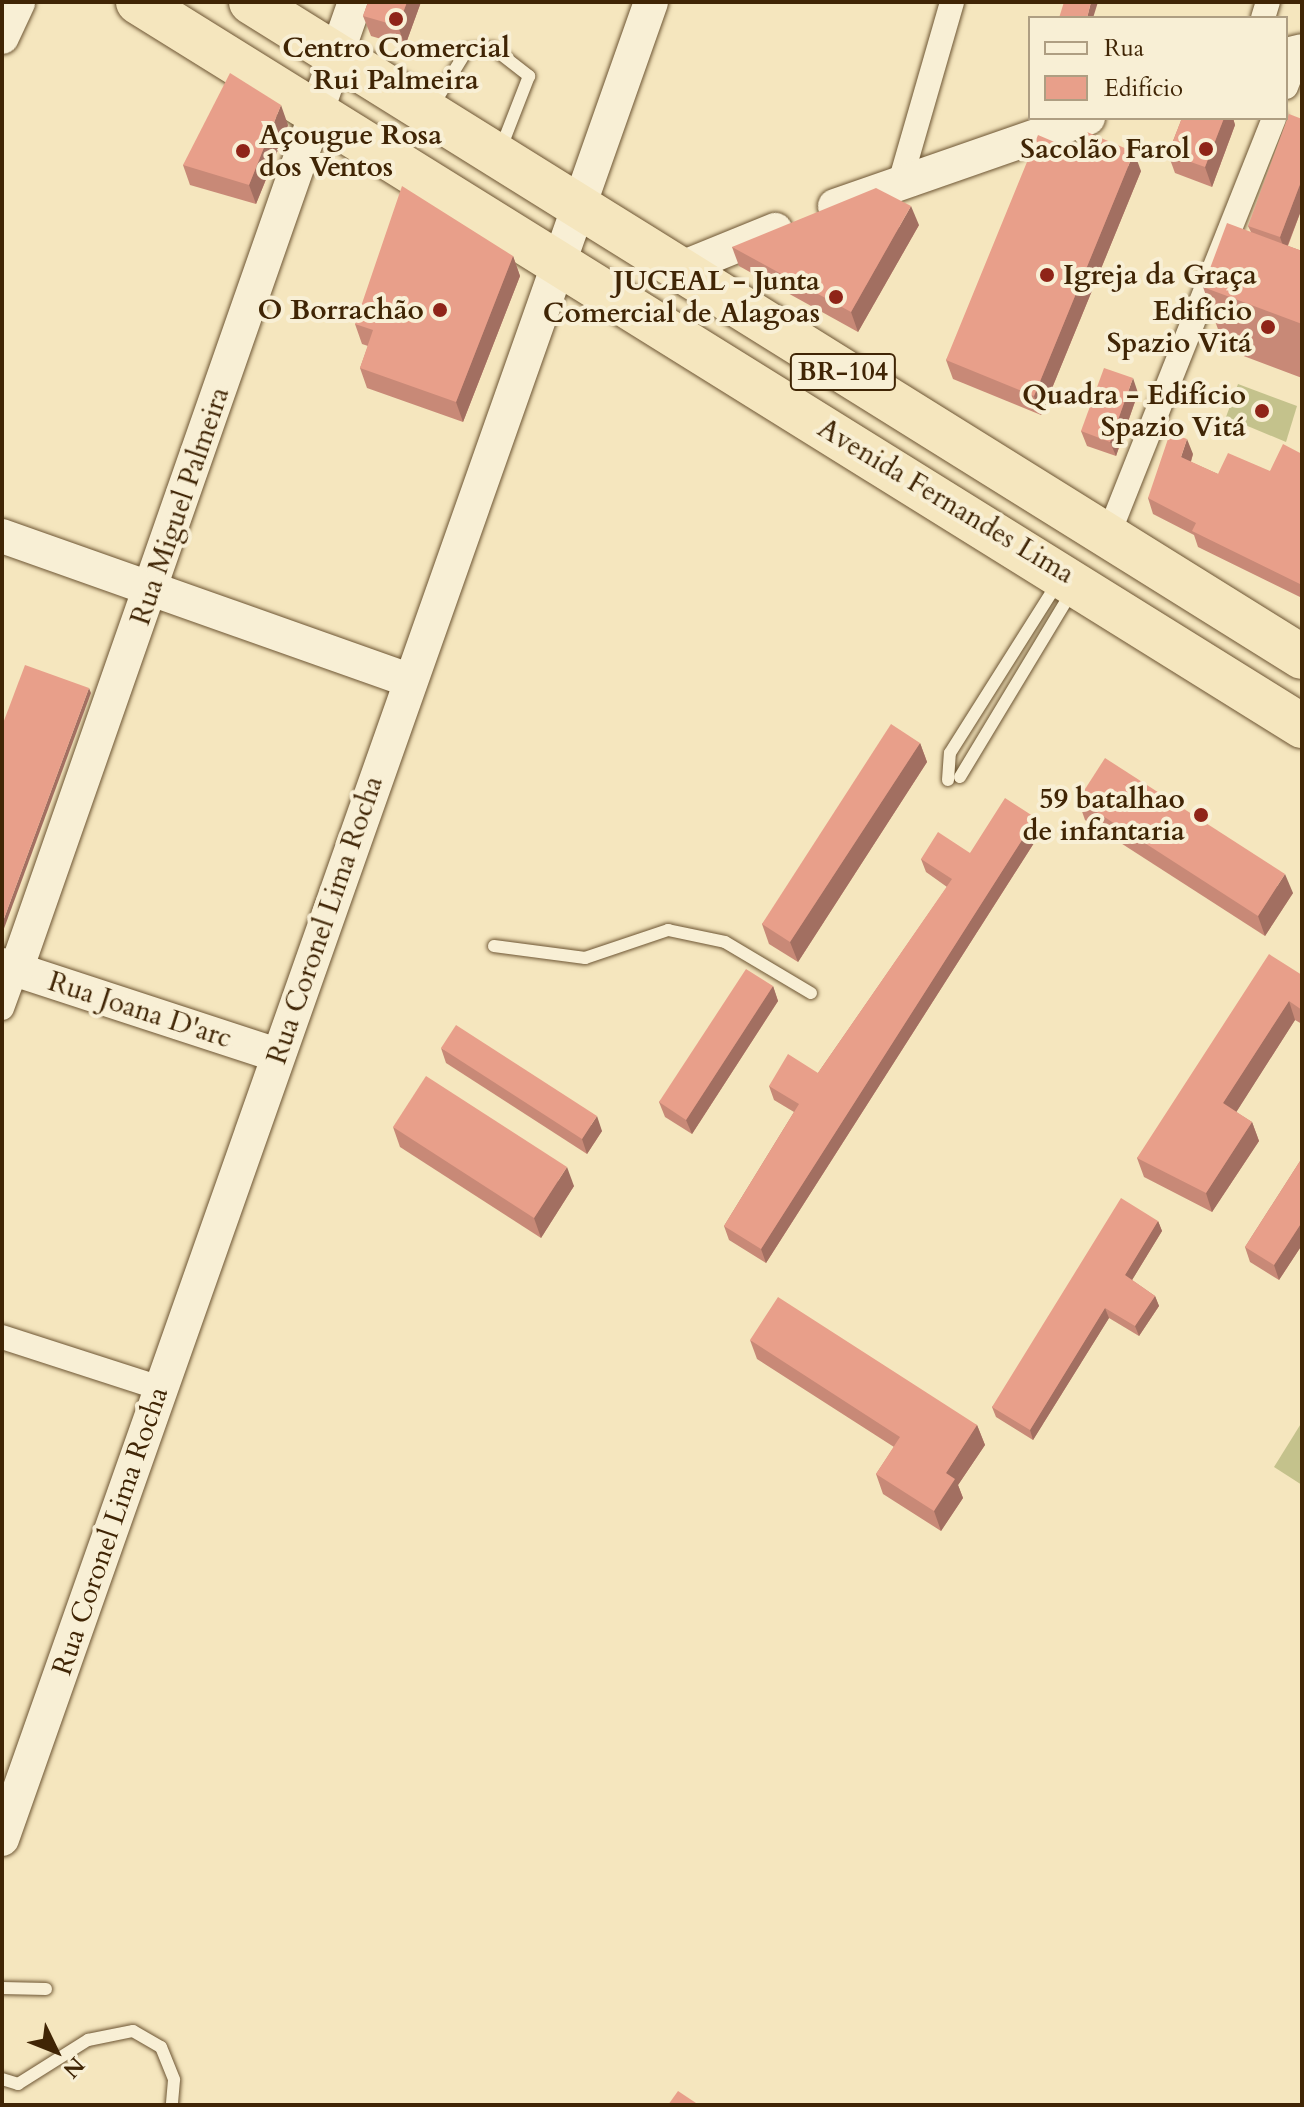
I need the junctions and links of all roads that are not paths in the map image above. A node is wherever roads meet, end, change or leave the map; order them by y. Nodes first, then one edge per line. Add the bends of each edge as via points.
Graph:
1 (18, 2) edge
2 (138, 2) edge
3 (251, 2) edge
4 (355, 2) edge
5 (651, 2) edge
6 (952, 2) edge
7 (2, 37) edge
8 (1296, 52) edge
9 (335, 56) junction
10 (1288, 80) edge
11 (428, 114) junction
12 (315, 118) junction
13 (1082, 120) edge
14 (1273, 120) edge
15 (498, 157) junction
16 (901, 179) junction
17 (578, 206) junction
18 (555, 264) junction
19 (679, 269) junction
20 (1044, 499) junction
21 (2, 536) edge
22 (1107, 538) junction
23 (1146, 562) junction
24 (1070, 577) junction
25 (151, 591) junction
26 (1302, 657) edge
27 (409, 680) junction
28 (1302, 726) edge
29 (494, 946) dead end
30 (9, 967) edge
31 (811, 993) dead end
32 (2, 1008) edge
33 (277, 1055) junction
34 (2, 1337) edge
35 (160, 1388) junction
36 (2, 1839) edge
37 (2, 1988) edge
38 (46, 1989) dead end
39 (2, 2079) edge
40 (172, 2105) edge

1 - 7 street
2 - 12 highway, Avenida Fernandes Lima / BR-104
3 - 9 highway, Avenida Fernandes Lima / BR-104
4 - 9 street, Rua Miguel Palmeira
5 - 17 street, Rua Coronel Lima Rocha
6 - 16 street
8 - 10 street
9 - 11 highway, Avenida Fernandes Lima / BR-104
9 - 12 street, Rua Miguel Palmeira
11 - 15 highway, Avenida Fernandes Lima / BR-104
11 - 15 lane via 467,50 493,48 516,62 529,76
12 - 18 highway, Avenida Fernandes Lima / BR-104
12 - 25 street, Rua Miguel Palmeira
13 - 16 street
14 - 22 street
15 - 17 highway, Avenida Fernandes Lima / BR-104
16 - 19 street
17 - 18 street, Rua Coronel Lima Rocha
17 - 19 highway, Avenida Fernandes Lima / BR-104
18 - 24 highway, Avenida Fernandes Lima / BR-104
18 - 27 street, Rua Coronel Lima Rocha
19 - 20 highway, Avenida Fernandes Lima / BR-104
20 - 22 highway, Avenida Fernandes Lima / BR-104
20 - 24 highway
21 - 25 street
22 - 23 highway, Avenida Fernandes Lima / BR-104
23 - 24 highway via 1110,564
23 - 26 highway, Avenida Fernandes Lima / BR-104
24 - 24 lane via 954,778 950,753
24 - 28 highway, Avenida Fernandes Lima / BR-104
25 - 27 street
25 - 30 street, Rua Miguel Palmeira
27 - 33 street, Rua Coronel Lima Rocha
29 - 31 lane via 585,958 668,930 725,942
30 - 32 street, Rua Miguel Palmeira
30 - 33 street, Rua Joana D'arc
33 - 35 street, Rua Coronel Lima Rocha
34 - 35 street
35 - 36 street, Rua Coronel Lima Rocha
37 - 38 lane
39 - 40 lane via 18,2084 88,2040 133,2031 161,2047 174,2080

